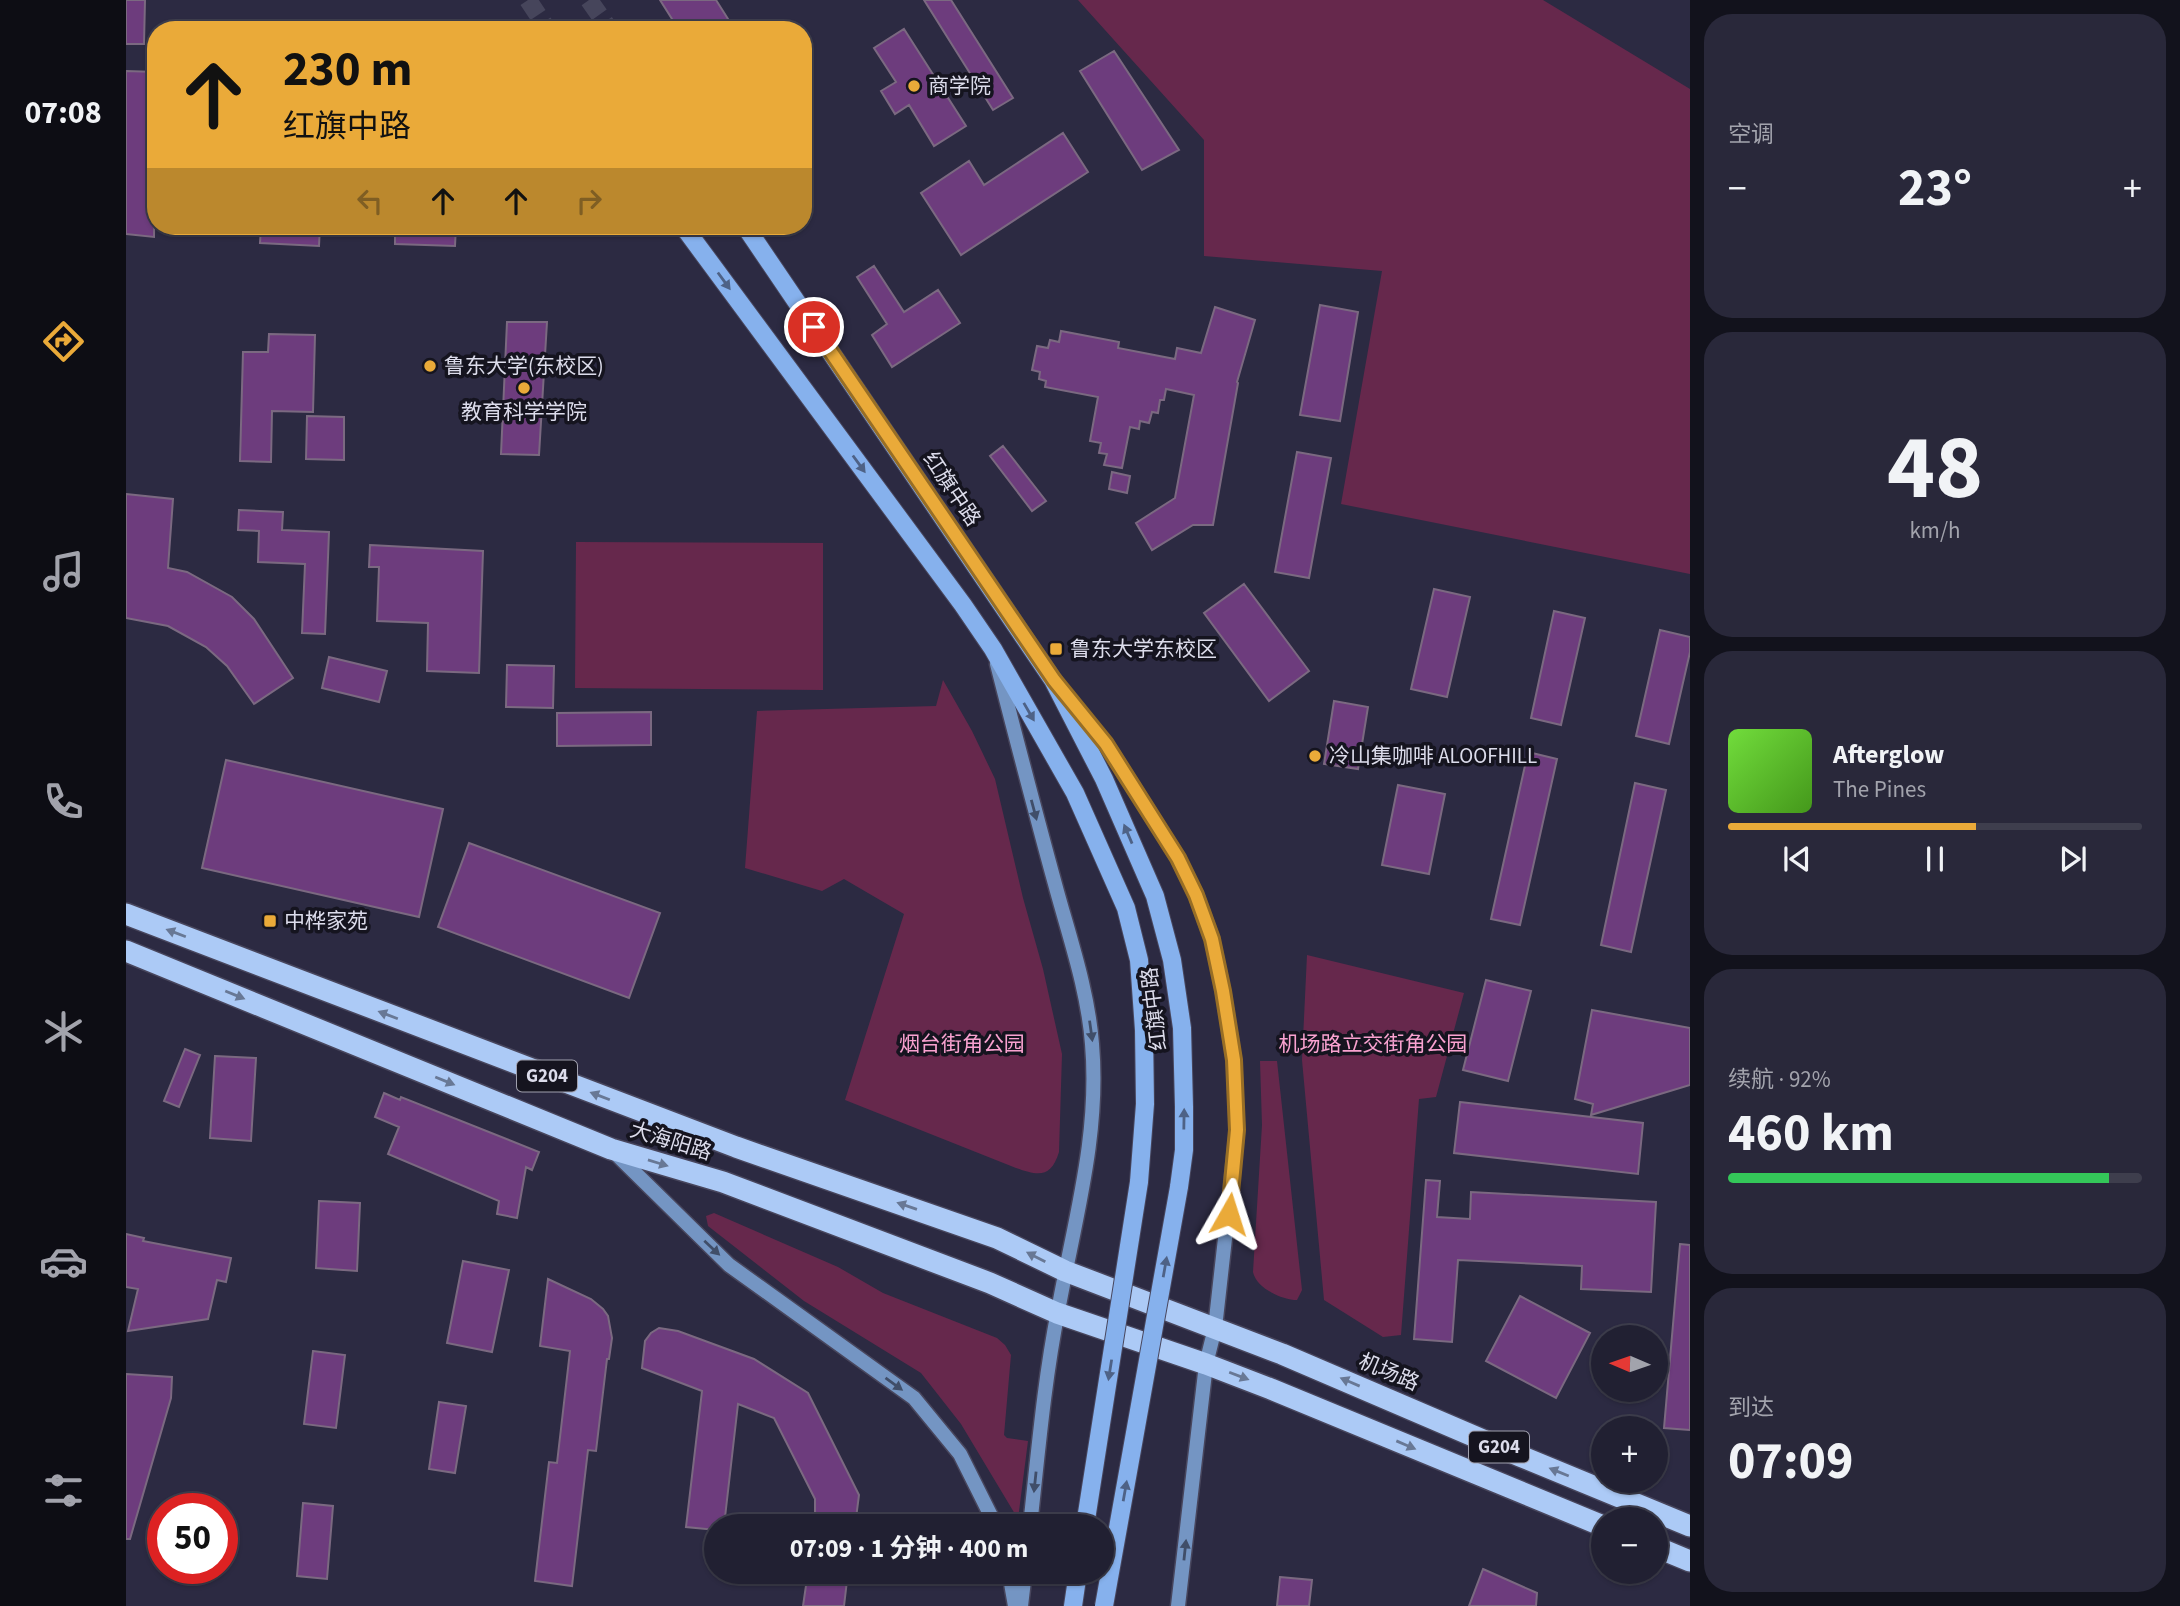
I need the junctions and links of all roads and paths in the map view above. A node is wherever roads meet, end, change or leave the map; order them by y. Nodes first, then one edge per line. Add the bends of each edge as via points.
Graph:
1 (690, 235) edge
2 (751, 235) edge
3 (993, 649) junction
4 (1054, 680) junction
5 (126, 914) edge
6 (126, 951) edge
7 (611, 1149) junction
8 (1065, 1271) junction
9 (1057, 1313) junction
10 (1214, 1328) junction
11 (1206, 1364) junction
12 (990, 1514) edge
13 (1031, 1514) edge
14 (1087, 1514) edge
15 (1591, 1521) edge
16 (1690, 1526) edge
17 (1668, 1552) edge
18 (1690, 1561) edge
19 (1011, 1584) edge
20 (1024, 1584) edge
21 (1076, 1584) edge
22 (1015, 1606) edge
23 (1021, 1606) edge
24 (1073, 1606) edge
25 (1104, 1606) edge
26 (1178, 1606) edge

1 -> 3 main road, 红旗中路
2 - 4 main road, 红旗中路
3 -> 8 main road via 1075,957 1092,1043 1087,1168
3 -> 14 main road, 红旗中路, bridge via 1075,793 1126,908 1139,960 1144,1030 1143,1147
4 - 10 main road via 1114,755 1178,858 1212,939 1234,1060 1237,1130
25 -> 4 main road, 红旗中路, bridge via 1184,1150 1182,1028 1172,960 1155,896
8 -> 5 highway, 大海阳路 / G204 via 971,1228 736,1147
6 -> 7 highway, 大海阳路 / G204
7 -> 9 highway, 大海阳路 / G204 via 723,1182
7 -> 12 main road via 729,1265 914,1398 960,1454
8 - 9 main road
8 - 10 highway, 机场路 / G204
9 - 11 highway, 大海阳路 / G204
9 -> 13 main road
10 - 11 main road
16 -> 10 highway, 机场路 / G204
11 -> 15 highway, G204
26 -> 11 main road
17 - 18 highway
19 - 22 main road
20 - 23 main road
21 - 24 main road

